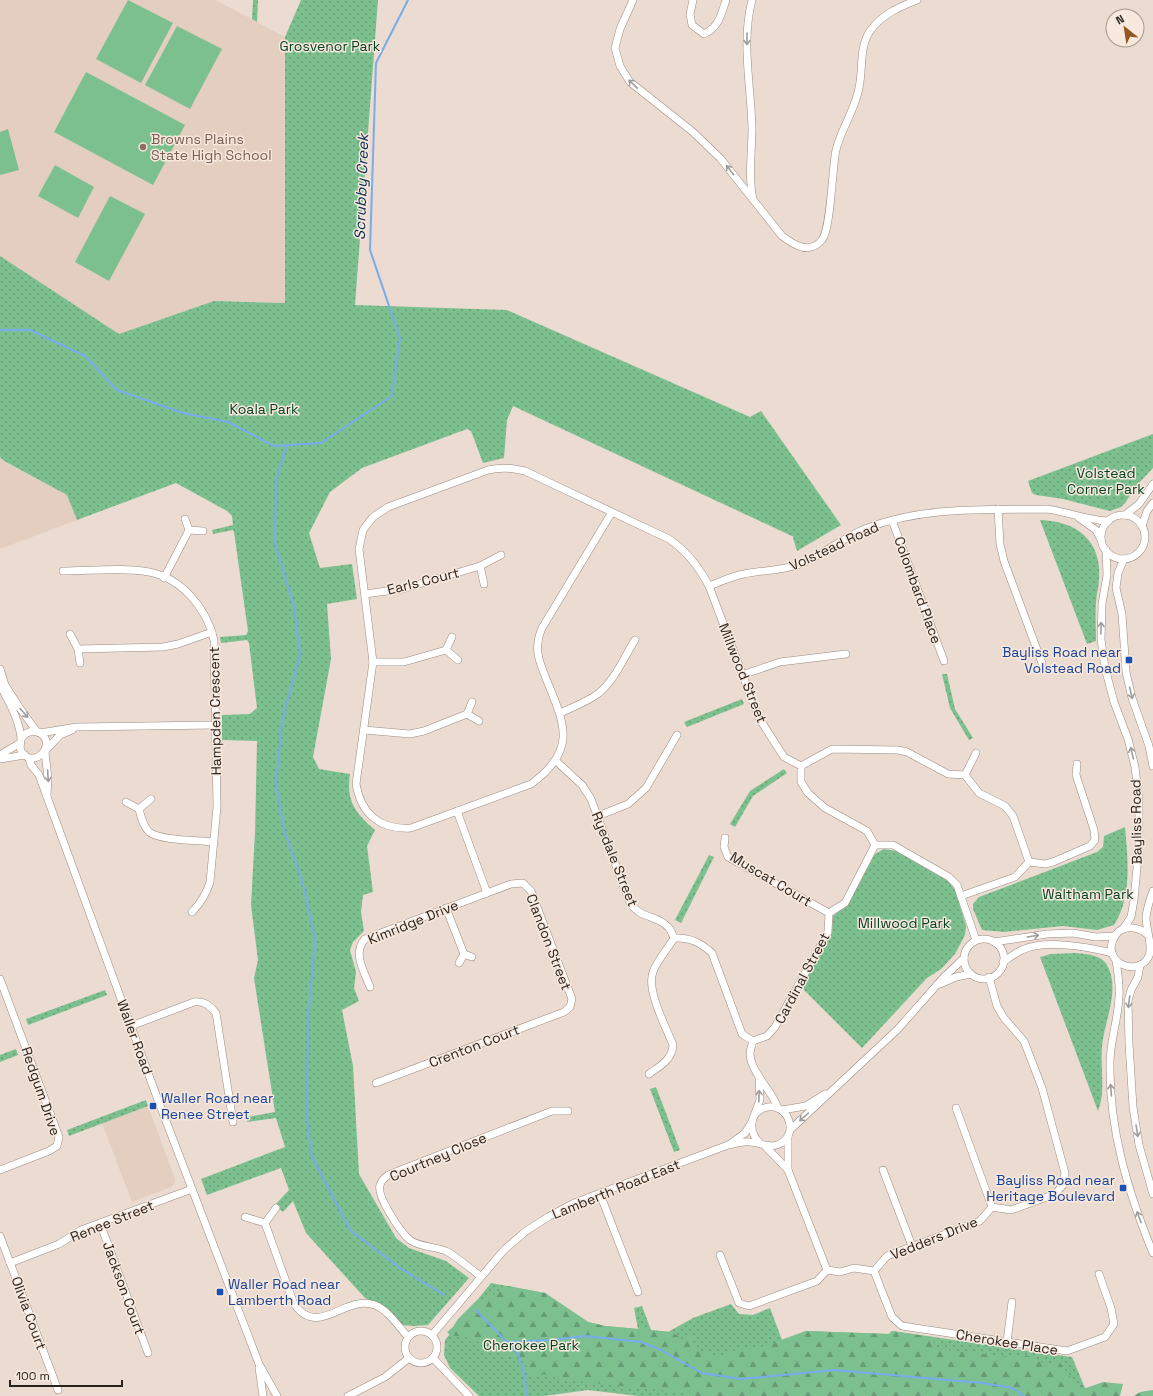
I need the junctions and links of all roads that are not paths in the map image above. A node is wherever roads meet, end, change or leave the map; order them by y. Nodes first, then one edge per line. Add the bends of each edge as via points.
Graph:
1 (633, 0) edge
2 (693, 0) edge
3 (726, 0) edge
4 (752, 0) edge
5 (917, 0) edge
6 (754, 201) junction
7 (1153, 484) edge
8 (1153, 503) edge
9 (998, 509) junction
10 (612, 512) junction
11 (1124, 515) junction
12 (1078, 517) junction
13 (185, 519) dead end
14 (892, 520) junction
15 (1108, 521) junction
16 (1142, 526) junction
17 (189, 530) junction
18 (203, 531) dead end
19 (1102, 542) junction
20 (1106, 550) junction
21 (501, 555) dead end
22 (1124, 559) junction
23 (480, 566) junction
24 (63, 571) dead end
25 (164, 578) junction
26 (484, 584) dead end
27 (710, 586) junction
28 (365, 594) junction
29 (212, 632) junction
30 (70, 634) dead end
31 (452, 637) dead end
32 (635, 640) dead end
33 (78, 649) junction
34 (446, 650) junction
35 (846, 654) dead end
36 (458, 660) dead end
37 (944, 660) dead end
38 (373, 662) junction
39 (80, 663) dead end
40 (1042, 663) dead end
41 (0, 669) edge
42 (742, 675) junction
43 (0, 684) edge
44 (472, 702) dead end
45 (560, 713) junction
46 (467, 714) junction
47 (479, 720) dead end
48 (215, 724) junction
49 (77, 727) junction
50 (364, 730) junction
51 (39, 732) junction
52 (677, 735) dead end
53 (20, 741) junction
54 (45, 751) junction
55 (976, 753) dead end
56 (0, 755) edge
57 (27, 757) junction
58 (0, 759) edge
59 (556, 761) junction
60 (1077, 764) dead end
61 (801, 766) junction
62 (1153, 766) edge
63 (965, 775) junction
64 (151, 799) dead end
65 (47, 800) junction
66 (126, 802) dead end
67 (139, 809) junction
68 (458, 811) junction
69 (598, 816) junction
70 (725, 838) dead end
71 (213, 842) junction
72 (875, 845) junction
73 (1029, 862) junction
74 (1153, 891) edge
75 (488, 893) junction
76 (961, 896) junction
77 (446, 908) junction
78 (192, 912) dead end
79 (829, 913) junction
80 (1123, 929) junction
81 (1148, 935) junction
82 (1114, 936) junction
83 (674, 938) junction
84 (976, 940) junction
85 (994, 942) junction
86 (1112, 953) junction
87 (1152, 953) edge
88 (464, 954) junction
89 (472, 957) dead end
90 (964, 958) junction
91 (1116, 961) junction
92 (1003, 962) junction
93 (459, 963) dead end
94 (1140, 965) junction
95 (971, 974) junction
96 (989, 977) junction
97 (0, 979) edge
98 (936, 986) junction
99 (370, 987) dead end
100 (570, 1007) joint
101 (131, 1026) junction
102 (753, 1041) junction
103 (649, 1074) dead end
104 (758, 1076) junction
105 (376, 1083) dead end
106 (838, 1087) junction
107 (956, 1108) dead end
108 (780, 1109) junction
109 (568, 1111) dead end
110 (753, 1119) junction
111 (234, 1122) dead end
112 (789, 1133) junction
113 (762, 1144) junction
114 (728, 1145) junction
115 (0, 1170) edge
116 (788, 1170) junction
117 (883, 1170) dead end
118 (192, 1189) junction
119 (600, 1194) junction
120 (1153, 1194) edge
121 (992, 1207) junction
122 (276, 1208) dead end
123 (246, 1217) dead end
124 (100, 1223) junction
125 (265, 1223) junction
126 (0, 1236) edge
127 (912, 1246) junction
128 (1153, 1253) edge
129 (720, 1255) dead end
130 (10, 1263) junction
131 (827, 1270) junction
132 (874, 1271) junction
133 (1099, 1274) dead end
134 (480, 1276) junction
135 (638, 1292) dead end
136 (1012, 1302) dead end
137 (432, 1335) junction
138 (408, 1337) junction
139 (1007, 1342) junction
140 (148, 1353) dead end
141 (409, 1358) junction
142 (433, 1358) junction
143 (259, 1364) junction
144 (58, 1390) dead end
145 (263, 1396) edge
146 (277, 1396) edge
147 (348, 1396) edge
148 (469, 1396) edge

6 -> 1 street via 720,158 630,82 620,66 615,48
2 - 3 street via 690,14 692,25 704,34 718,23
4 -> 6 street via 746,40 752,128 751,188
5 - 6 street via 898,7 879,19 869,32 864,45 859,89 836,150 828,228 822,240 815,245 802,248 793,245 782,236
7 - 11 street via 1139,504
8 - 16 street
9 - 12 street, Volstead Road via 1047,509
9 - 14 street, Volstead Road via 941,510
9 - 40 street via 1004,562
10 - 27 street, Millwood Street via 669,538 680,546
10 - 28 street, Millwood Street via 525,471 500,467 488,470 388,508 373,517 363,530 359,549
10 - 45 street via 542,628 538,643 539,659
11 - 15 street via 1118,515
11 - 16 street via 1132,516
12 - 15 street, Volstead Road
12 - 19 street, Volstead Road via 1096,530
13 - 17 street
14 - 27 street, Volstead Road via 846,537 801,564 778,570 743,574
14 - 37 street, Colombard Place
15 - 19 street via 1102,531
16 - 22 street via 1145,540 1142,547 1138,553
17 - 18 street
17 - 25 street
19 - 20 street, Bayliss Road
20 - 22 street via 1117,558
80 -> 20 street, Bayliss Road via 1131,917 1134,900 1139,846 1139,801 1135,767 1114,702 1101,639 1102,604 1107,575
21 - 23 street, Earls Court
22 -> 62 street, Bayliss Road via 1118,573 1116,588 1121,609 1126,672
23 - 26 street
23 - 28 street, Earls Court via 402,589
24 - 25 street, Hampden Crescent via 150,572
25 - 29 street, Hampden Crescent via 194,599
27 - 42 street, Millwood Street
28 - 38 street, Millwood Street
29 - 33 street via 163,647
29 - 48 street, Hampden Crescent
30 - 33 street
31 - 34 street
32 - 45 street via 601,691 590,700
33 - 39 street
34 - 36 street
34 - 38 street via 404,662
35 - 42 street via 780,662
38 - 50 street, Millwood Street
41 -> 51 street, Waller Road via 5,684 19,707
42 - 61 street, Millwood Street via 763,724 784,757
43 - 53 street, Waller Road via 16,718
44 - 46 street
45 - 59 street via 563,735
46 - 47 street
46 - 50 street via 410,734
48 - 49 street
48 - 71 street, Hampden Crescent via 217,807
49 - 51 street
49 - 54 street via 60,735
50 - 68 street, Millwood Street via 356,784 359,799 369,814 382,824 397,829 411,828
51 - 53 street via 28,732
51 - 54 street, Waller Road via 46,740
52 - 69 street via 646,788 628,804
53 - 56 street
53 - 57 street, Waller Road via 21,750
54 - 57 street via 38,758
54 -> 65 street, Waller Road
55 - 63 street
57 - 58 street
57 - 65 street, Waller Road via 38,775
59 - 68 street, Millwood Street via 546,773 531,784
59 - 69 street, Ryedale Street via 582,785
60 - 73 street via 1076,775 1095,840 1090,846 1054,862
61 - 63 street via 832,749 898,750 907,752 948,774
61 - 72 street via 802,782 808,793 825,808 867,831
63 - 73 street via 979,793 1005,806 1013,816
64 - 67 street
65 - 101 street, Waller Road
66 - 67 street
67 - 71 street via 144,825 159,837
68 - 75 street
69 - 83 street, Ryedale Street via 630,904 637,913 668,926
70 - 79 street, Muscat Court via 724,847 728,857
71 - 78 street, Hampden Crescent via 207,893
72 - 76 street via 893,845 949,877 957,885
72 - 79 street, Cardinal Street via 845,903
73 - 76 street via 1015,876
74 - 81 street via 1146,917
75 - 77 street, Kimridge Drive
75 - 100 street, Clandon Street via 511,884 523,883 531,891 572,999
76 - 84 street
77 - 88 street
77 - 99 street, Kimridge Drive via 365,939 359,945 358,954
79 - 102 street, Cardinal Street via 828,932 775,1028 766,1036
80 - 81 street via 1136,927
80 - 82 street, Bayliss Road
81 - 87 street
85 -> 82 street via 1047,934
82 - 86 street
83 - 102 street via 686,937 712,953 742,1034
83 - 103 street via 653,972 651,981 652,991 673,1045 672,1052 670,1058
84 - 85 street via 988,939
84 - 90 street via 967,947
85 - 92 street via 1002,951
86 - 91 street
86 - 92 street via 1072,945 1045,946 1023,950
87 - 94 street
88 - 89 street
88 - 93 street
90 - 95 street via 967,970
90 - 98 street
91 - 94 street via 1127,967
128 -> 91 street via 1128,1186 1113,1115 1110,1044 1119,999
92 - 96 street via 998,972
94 -> 120 street via 1128,1000 1129,1044 1139,1145
95 - 96 street
95 - 98 street via 956,976
96 - 121 street, Vedders Drive via 997,1006 1024,1042 1042,1088 1065,1173 1063,1185 1054,1194 1011,1210
97 - 115 street, Redgum Drive via 59,1137 56,1146 49,1151
98 - 106 street via 898,1030
100 - 105 street, Crenton Court via 564,1012
101 - 111 street via 194,1002 204,1001 211,1007 216,1013
101 - 118 street, Waller Road
102 - 104 street via 750,1054
104 - 108 street
110 -> 104 street via 760,1100
106 - 108 street via 806,1106
106 -> 112 street
107 - 121 street
108 - 110 street via 765,1108
108 - 112 street via 789,1118
109 - 134 street, Courtney Close via 552,1112 476,1140 386,1176 380,1184 379,1194 409,1239 414,1243 449,1253
110 - 113 street via 753,1134
110 - 114 street, Lamberth Road East via 745,1133
112 - 113 street via 778,1145
112 - 116 street
113 - 114 street, Lamberth Road East via 748,1141
113 - 116 street
114 - 119 street, Lamberth Road East
116 - 131 street
117 - 127 street
118 - 124 street, Renee Street
118 - 143 street, Waller Road
119 - 134 street, Lamberth Road East via 574,1203 526,1231
119 - 135 street
121 - 127 street, Vedders Drive via 980,1221
122 - 125 street
123 - 125 street
124 - 130 street, Renee Street via 81,1230 59,1244
124 - 140 street, Jackson Court
125 - 138 street via 294,1304 300,1313 307,1318 319,1318 360,1304 370,1304 385,1312
126 - 130 street, Olivia Court
127 - 132 street, Vedders Drive via 887,1256
129 - 131 street via 739,1303 749,1306 817,1281
130 - 144 street, Olivia Court
131 - 132 street via 840,1272 854,1268
132 - 139 street, Cherokee Place via 892,1318 902,1326
133 - 139 street, Cherokee Place via 1114,1324 1105,1337 1067,1351
134 - 137 street, Lamberth Road East
136 - 139 street
137 - 138 street via 422,1331
137 - 142 street via 437,1349
138 - 141 street via 405,1348
141 - 142 street via 418,1363
141 - 147 street via 385,1377
142 - 148 street
143 - 145 street, Waller Road
143 - 146 street, Waller Road

